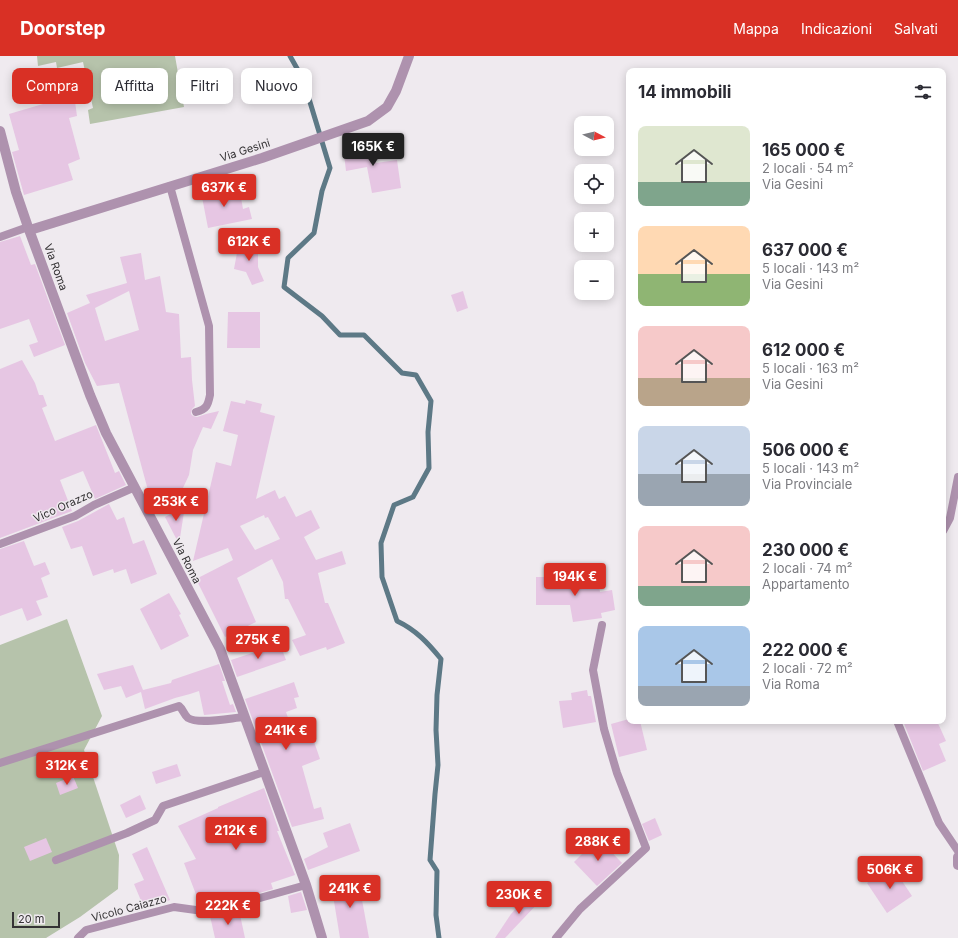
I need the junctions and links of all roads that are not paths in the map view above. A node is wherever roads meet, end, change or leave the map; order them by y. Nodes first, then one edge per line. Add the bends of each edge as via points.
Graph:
1 (409, 56) edge
2 (0, 131) edge
3 (170, 186) junction
4 (29, 228) junction
5 (0, 237) edge
6 (196, 412) dead end
7 (958, 477) edge
8 (135, 487) junction
9 (946, 525) edge
10 (0, 544) edge
11 (602, 625) dead end
12 (244, 717) junction
13 (898, 724) edge
14 (0, 763) edge
15 (264, 772) junction
16 (958, 851) edge
17 (958, 857) edge
18 (56, 860) dead end
19 (958, 865) edge
20 (306, 885) junction
21 (78, 938) edge
22 (322, 938) edge
23 (556, 938) edge

1 - 3 street, Via Gesini via 388,107 368,121 262,158
2 - 4 street, Via Roma via 16,192
3 - 4 street, Via Gesini
3 - 6 lane via 210,326 209,403 203,410
4 - 5 lane
4 - 8 street, Via Roma via 90,395 106,433
7 - 9 lane via 950,518
8 - 10 lane, Vico Orazzo via 75,516
8 - 12 street, Via Roma via 220,649
11 - 23 lane via 593,670 603,722 617,773 646,848 580,909
12 - 14 lane via 191,720 179,706
12 - 15 street, Via Roma
13 - 16 lane via 939,823
15 - 18 lane via 163,806 155,820
15 - 20 street, Via Roma
17 - 19 street
20 - 21 lane, Vicolo Caiazzo via 221,909 203,911 174,907 86,930
20 - 22 street, Via Roma

